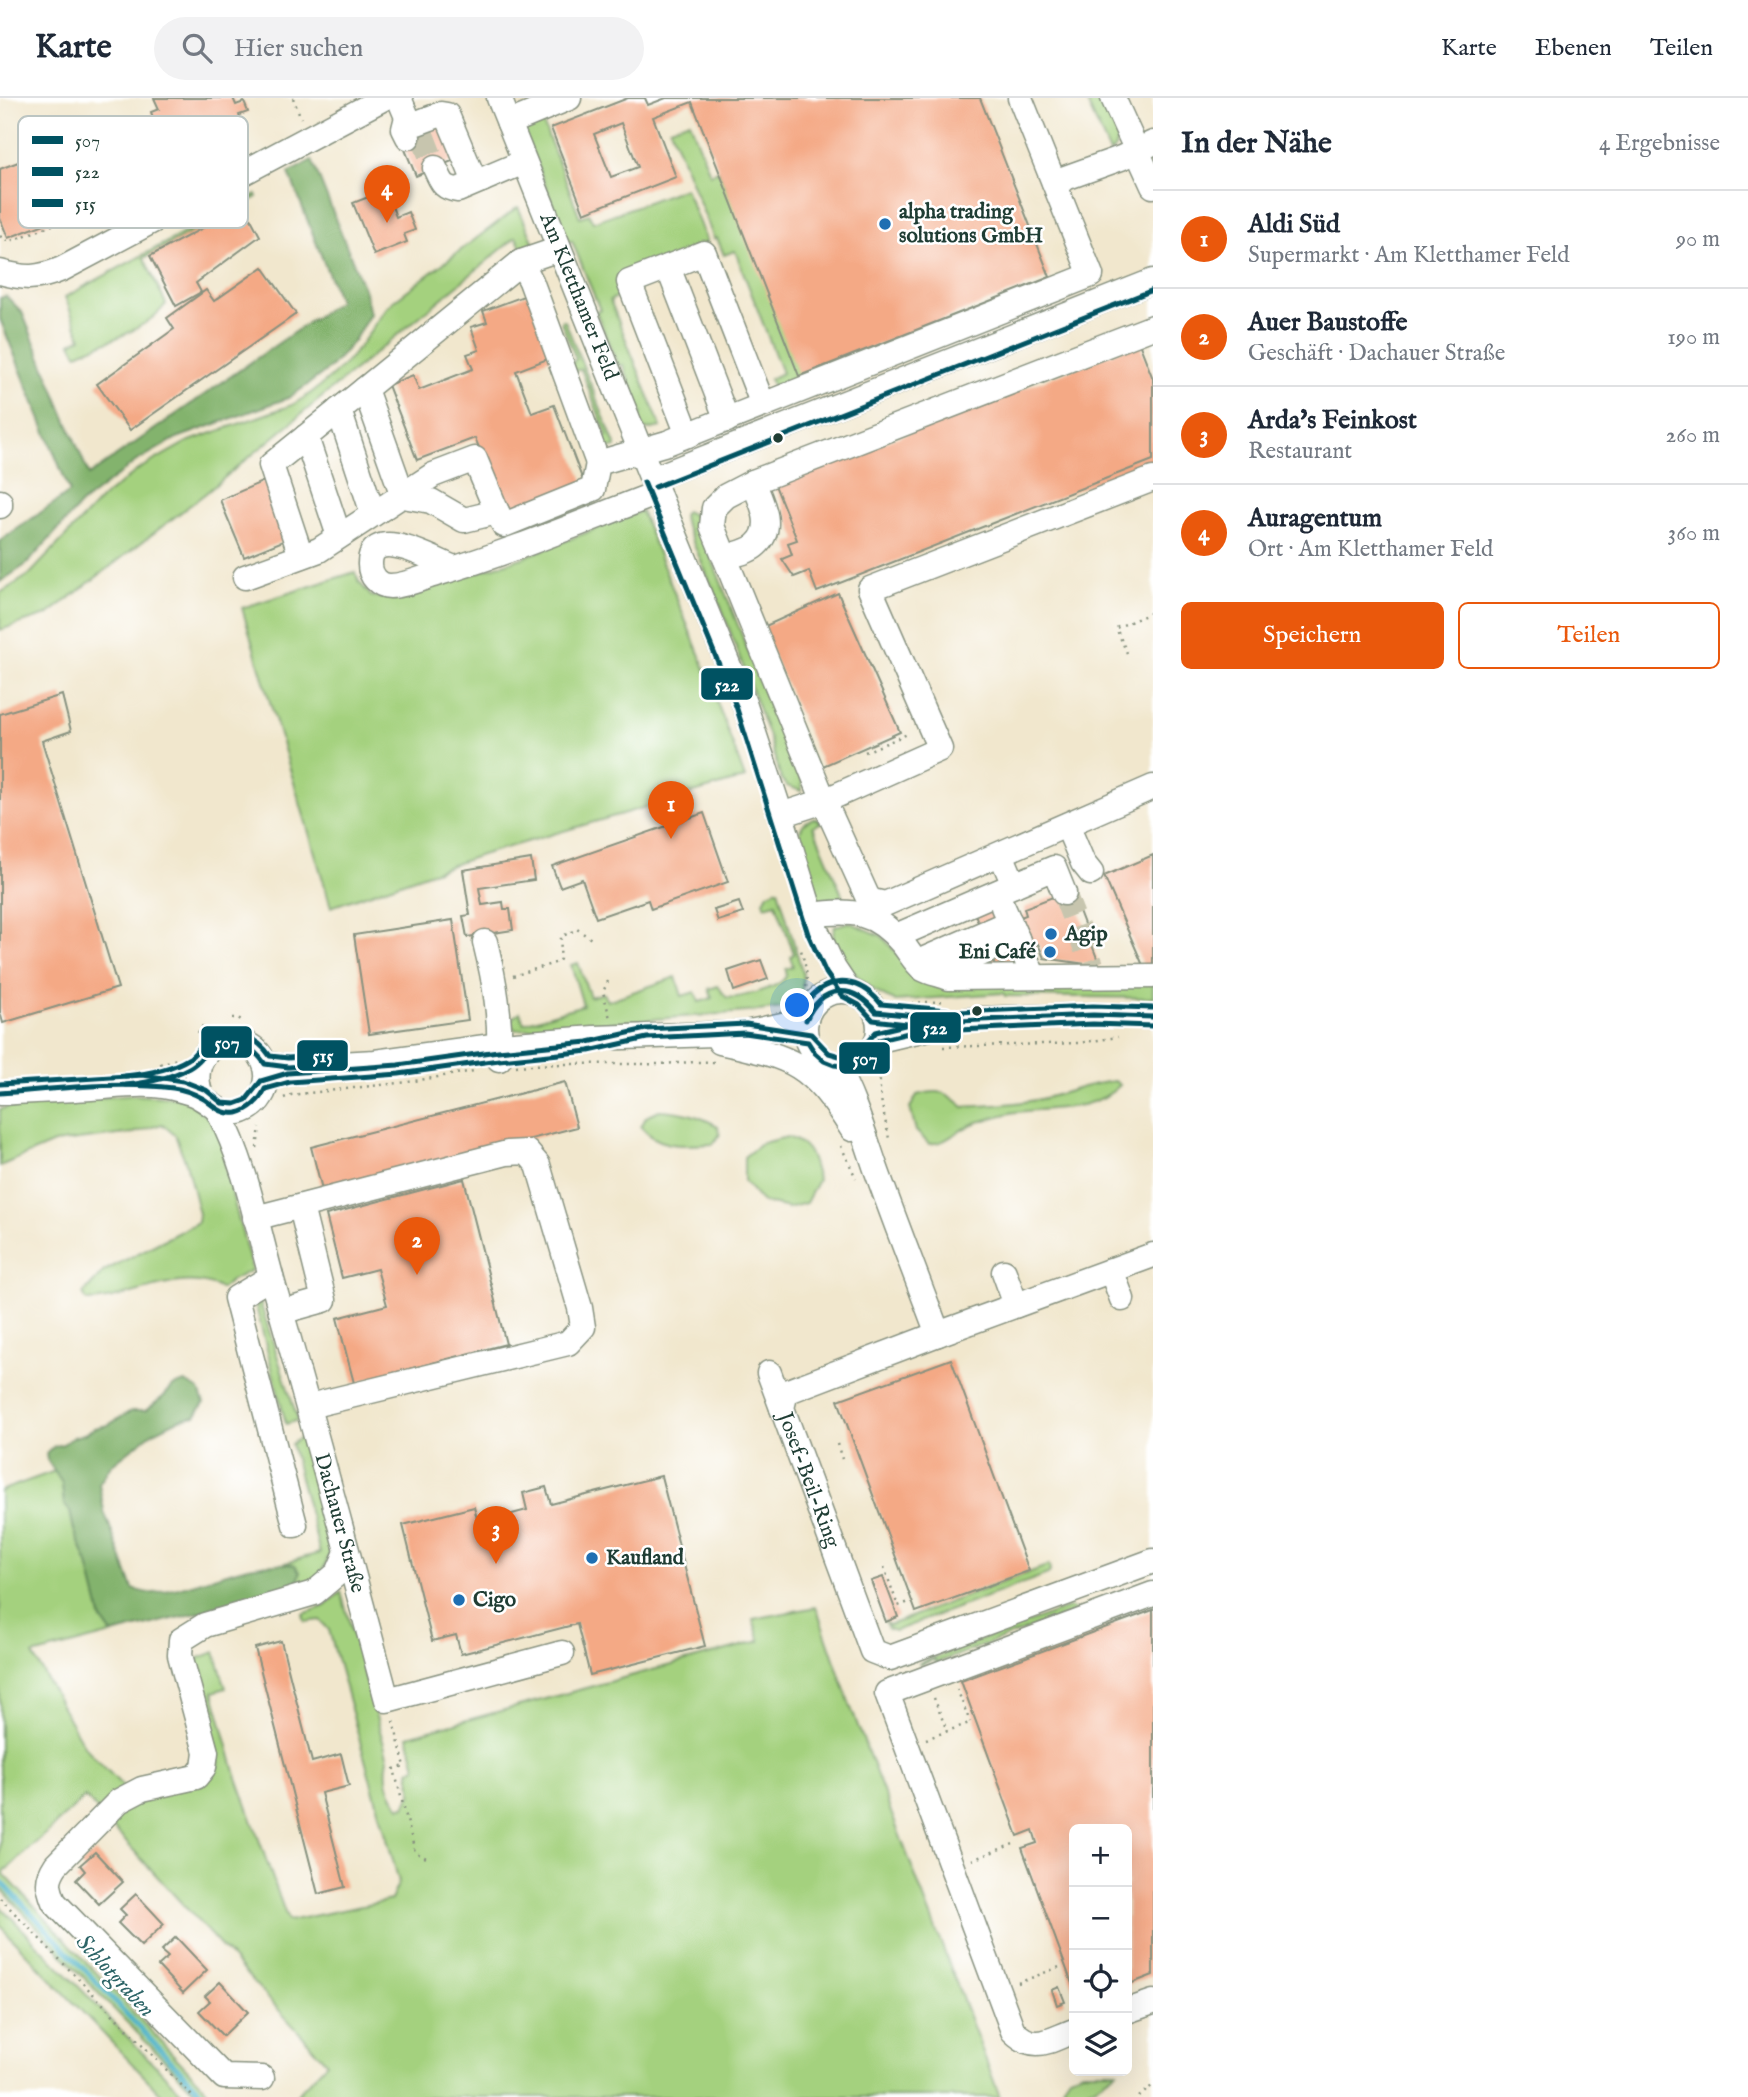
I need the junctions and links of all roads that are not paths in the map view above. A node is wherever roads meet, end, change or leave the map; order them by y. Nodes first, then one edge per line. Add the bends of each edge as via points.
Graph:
1 (384, 98) edge
2 (499, 98) edge
3 (569, 98) edge
4 (1020, 98) edge
5 (1113, 98) edge
6 (410, 121) edge
7 (509, 122) junction
8 (1145, 147) edge
9 (524, 162) junction
10 (248, 170) edge
11 (429, 171) tunnel mouth
12 (482, 180) junction
13 (1054, 182) junction
14 (1153, 186) edge
15 (139, 228) edge
16 (559, 249) junction
17 (522, 262) junction
18 (668, 267) junction
19 (0, 272) edge
20 (1153, 281) edge
21 (1153, 327) edge
22 (365, 389) junction
23 (763, 405) junction
24 (338, 410) junction
25 (727, 420) junction
26 (688, 435) junction
27 (306, 437) junction
28 (642, 452) junction
29 (598, 463) junction
30 (1153, 479) edge
31 (753, 482) junction
32 (655, 486) junction
33 (403, 496) junction
34 (373, 514) junction
35 (500, 518) junction
36 (339, 536) junction
37 (516, 547) junction
38 (301, 556) junction
39 (725, 558) junction
40 (454, 568) dead end
41 (245, 577) dead end
42 (1153, 787) edge
43 (824, 801) junction
44 (781, 815) junction
45 (1066, 825) junction
46 (1001, 854) junction
47 (1091, 873) dead end
48 (1064, 893) tunnel mouth
49 (874, 910) junction
50 (1011, 916) junction
51 (809, 929) junction
52 (485, 942) dead end
53 (914, 955) junction
54 (1144, 976) edge
55 (1034, 977) junction
56 (963, 978) junction
57 (848, 990) junction
58 (821, 997) junction
59 (876, 1012) junction
60 (1153, 1017) edge
61 (959, 1021) junction
62 (802, 1023) junction
63 (689, 1035) junction
64 (883, 1048) junction
65 (500, 1052) junction
66 (862, 1061) junction
67 (199, 1063) junction
68 (265, 1064) junction
69 (835, 1065) junction
70 (142, 1084) junction
71 (0, 1093) edge
72 (258, 1098) junction
73 (210, 1104) junction
74 (865, 1131) junction
75 (874, 1164) junction
76 (243, 1173) junction
77 (301, 1207) junction
78 (255, 1218) junction
79 (1153, 1255) edge
80 (1111, 1270) junction
81 (1004, 1272) dead end
82 (271, 1276) junction
83 (1122, 1299) dead end
84 (1016, 1305) junction
85 (281, 1312) junction
86 (938, 1334) junction
87 (769, 1373) dead end
88 (309, 1406) junction
89 (782, 1408) junction
90 (295, 1525) dead end
91 (347, 1552) junction
92 (1153, 1561) edge
93 (1073, 1590) junction
94 (1153, 1594) edge
95 (1085, 1619) junction
96 (562, 1653) dead end
97 (1153, 2002) edge
98 (1132, 2009) edge
99 (1069, 2033) edge
100 (262, 2078) dead end

1 - 10 street
2 - 7 street, Am Kletthamer Feld
3 - 7 street
4 - 13 street
5 - 8 street
6 - 12 street via 447,115 473,177
7 - 9 street, Am Kletthamer Feld
8 - 13 street
8 - 14 street
9 - 12 street
9 - 16 street, Am Kletthamer Feld
11 - 12 street via 447,189 458,190
13 - 23 street via 1091,275
15 - 19 street via 43,277
16 - 17 street
16 - 28 street, Am Kletthamer Feld
17 - 22 street
17 - 29 street
18 - 23 street via 704,253
18 - 25 street
18 - 26 street via 629,282
20 - 32 street
21 - 31 street
22 - 24 street
22 - 33 street
23 - 25 street
24 - 27 street
24 - 34 street
25 - 26 street
26 - 28 street
27 - 36 street
27 - 38 street via 271,465
28 - 29 street
28 - 32 street, Am Kletthamer Feld
29 - 35 street via 593,489
30 - 43 street via 870,589 940,749
31 - 39 street via 714,508 712,526
31 - 39 street via 766,513 766,531 756,546
32 - 37 street
32 - 44 street, Am Kletthamer Feld via 744,703
33 - 34 street
33 - 35 street via 431,501 464,520
33 - 35 street via 433,474 475,459
34 - 36 street
35 - 37 street
36 - 38 street via 320,550
37 - 40 street
38 - 41 street
39 - 43 street
42 - 45 street
43 - 44 street
43 - 49 street
44 - 51 street, Am Kletthamer Feld
45 - 46 street
45 - 47 street
46 - 49 street
46 - 50 street
48 - 50 street via 1054,868
49 - 51 street via 848,911
49 - 53 street
50 - 53 street
50 - 53 street
50 - 55 street
50 - 56 street
51 - 57 street, Am Kletthamer Feld
51 - 58 street, Am Kletthamer Feld
52 - 65 street via 495,982
53 - 56 street via 949,978
54 - 55 street via 1093,971
55 - 56 street
57 - 58 street
57 - 59 street via 864,998
58 - 62 street
59 - 61 street
59 - 64 street
60 - 61 street
61 - 64 street
62 - 63 street via 745,1033
62 - 69 street via 818,1057
63 - 65 street via 647,1038 589,1051
63 - 75 street via 797,1064 830,1095
64 - 66 street
65 - 68 street via 288,1067
65 - 72 street via 399,1074 290,1082
66 - 69 street
66 - 74 street
67 - 68 street via 212,1047 240,1042
67 - 70 street
67 - 73 street, Dachauer Straße via 197,1087
68 - 72 street, Dachauer Straße via 267,1081
69 - 74 street
70 - 71 street
70 - 73 street via 180,1089
72 - 73 street via 236,1113
72 - 76 street, Dachauer Straße via 247,1127
73 - 76 street, Dachauer Straße via 227,1128
74 - 75 street
75 - 86 street
76 - 78 street, Dachauer Straße
77 - 78 street
77 - 85 street via 324,1300
77 - 88 street via 507,1153 527,1152 538,1165 583,1327 568,1343
78 - 82 street, Dachauer Straße
79 - 80 street, Josef-Beil-Ring
80 - 83 street
80 - 84 street, Josef-Beil-Ring
81 - 84 street
82 - 85 street, Dachauer Straße
82 - 90 street via 236,1298
84 - 86 street, Josef-Beil-Ring
85 - 88 street, Dachauer Straße
86 - 89 street, Josef-Beil-Ring via 786,1392
87 - 89 street
88 - 91 street, Dachauer Straße
89 - 93 street, Josef-Beil-Ring via 872,1651 890,1658
91 - 96 street, Dachauer Straße via 387,1700
91 - 100 street via 338,1573 314,1593 205,1625 181,1640 180,1655 206,1752 204,1767 196,1777 142,1788 119,1801 49,1876 54,1902 223,2077
92 - 93 street, Josef-Beil-Ring
93 - 95 street
94 - 95 street
95 - 99 street via 887,1693 1013,2031 1024,2041 1038,2044
97 - 98 street

